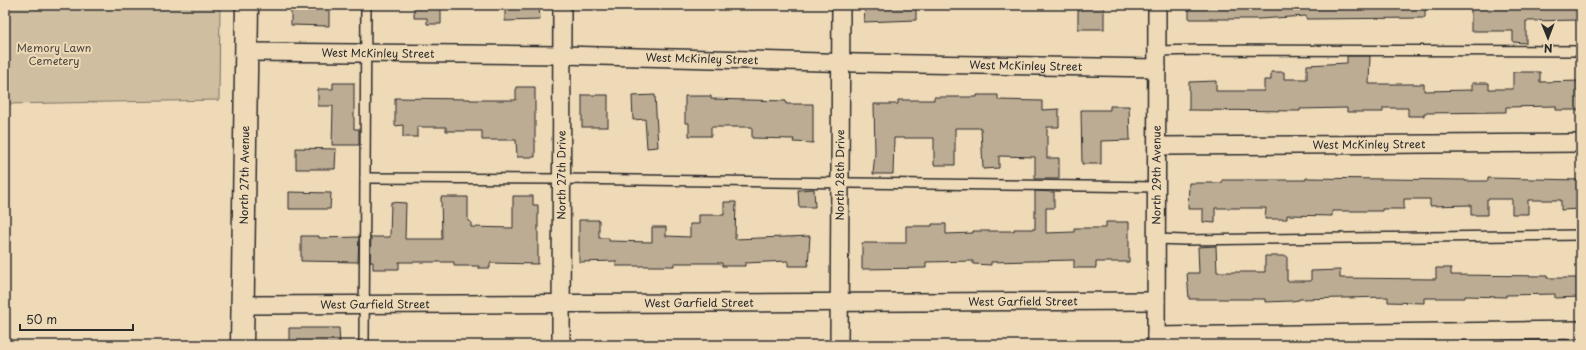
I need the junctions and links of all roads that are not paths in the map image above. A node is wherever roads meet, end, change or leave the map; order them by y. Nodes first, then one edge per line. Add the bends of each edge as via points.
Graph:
1 (246, 5) edge
2 (366, 5) edge
3 (562, 5) edge
4 (841, 5) edge
5 (1158, 5) edge
6 (1157, 51) junction
7 (1581, 51) edge
8 (246, 52) junction
9 (365, 53) junction
10 (562, 55) junction
11 (840, 62) junction
12 (1157, 68) junction
13 (1581, 143) edge
14 (1157, 146) junction
15 (365, 178) junction
16 (561, 180) junction
17 (840, 184) junction
18 (1157, 187) junction
19 (1581, 235) edge
20 (1156, 239) junction
21 (1156, 301) junction
22 (838, 303) junction
23 (364, 304) junction
24 (561, 304) junction
25 (243, 305) junction
26 (1581, 330) edge
27 (1156, 341) edge
28 (242, 345) edge
29 (364, 345) edge
30 (561, 345) edge
31 (839, 345) edge

1 - 8 main road, North 27th Avenue
2 - 9 lane
3 - 10 street, North 27th Drive
4 - 11 street, North 28th Drive
5 - 6 street, North 29th Avenue
6 - 7 lane
6 - 12 street, North 29th Avenue
8 - 9 street, West McKinley Street
8 - 25 main road, North 27th Avenue
9 - 10 street, West McKinley Street
9 - 15 lane
10 - 11 street, West McKinley Street
10 - 16 street, North 27th Drive
11 - 12 street, West McKinley Street
11 - 17 street, North 28th Drive
12 - 14 street, North 29th Avenue
13 - 14 street, West McKinley Street
14 - 18 street, North 29th Avenue
15 - 16 lane
15 - 23 lane
16 - 17 lane
16 - 24 street, North 27th Drive
17 - 18 lane
17 - 22 street, North 28th Drive
18 - 20 street, North 29th Avenue
19 - 20 lane
20 - 21 street, North 29th Avenue
21 - 22 street, West Garfield Street
21 - 27 street, North 29th Avenue
22 - 24 street, West Garfield Street
22 - 31 street, North 28th Drive
23 - 24 street, West Garfield Street
23 - 25 street, West Garfield Street
23 - 29 lane
24 - 30 street, North 27th Drive
25 - 28 main road, North 27th Avenue
26 - 27 street

